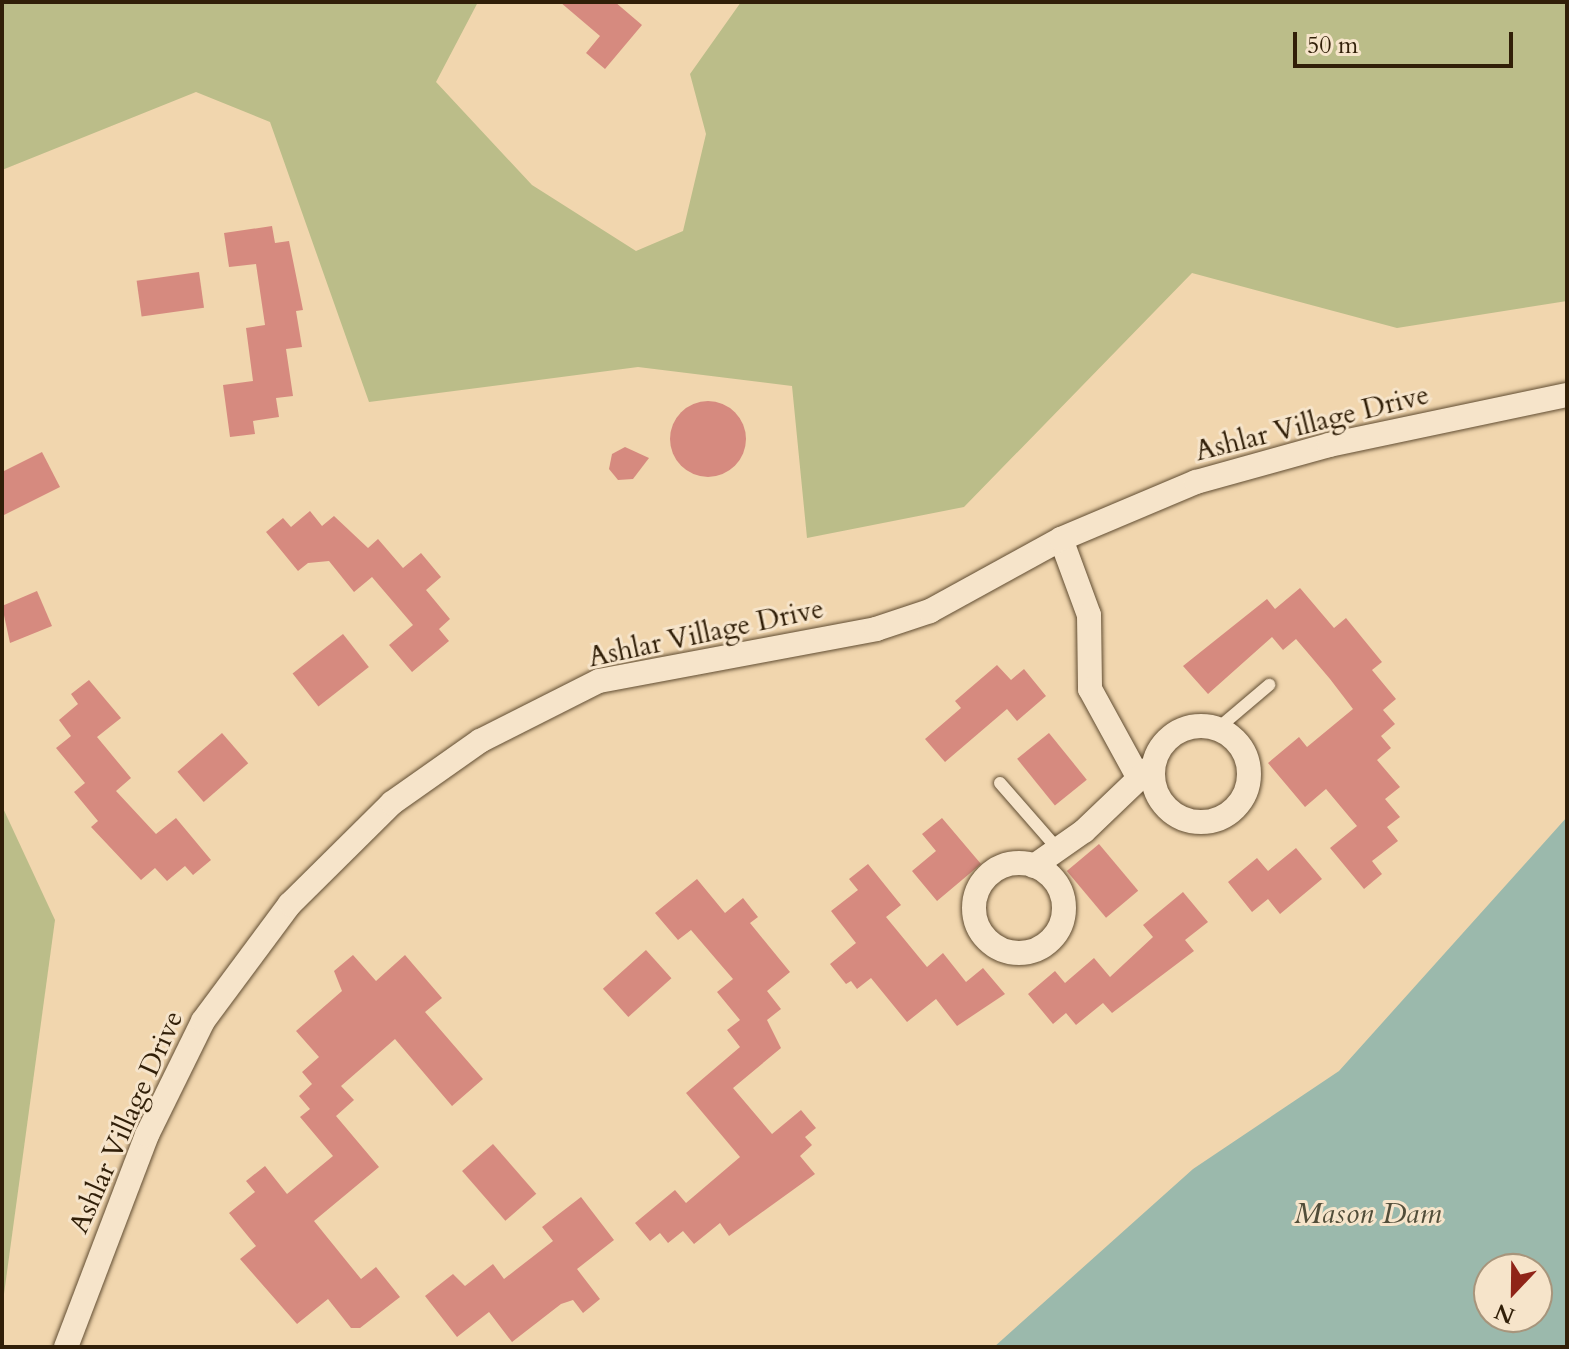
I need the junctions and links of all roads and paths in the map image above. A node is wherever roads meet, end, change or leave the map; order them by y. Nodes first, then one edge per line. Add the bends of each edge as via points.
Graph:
1 (1567, 395) edge
2 (1061, 539) junction
3 (1269, 685) dead end
4 (1216, 730) junction
5 (1145, 771) junction
6 (1000, 783) dead end
7 (1056, 847) junction
8 (1034, 866) dead end
9 (66, 1347) edge

1 - 2 street, Ashlar Village Drive via 1329,445 1196,482
2 - 5 street via 1089,615 1090,689
2 - 9 street, Ashlar Village Drive via 930,611 876,629 599,681 480,741 392,803 290,904 203,1021 147,1135
3 - 4 lane
4 - 5 street via 1177,732
4 - 5 street via 1236,742 1249,771 1247,788 1229,813 1200,823 1171,813
5 - 7 street via 1084,831
6 - 7 lane
7 - 8 street

